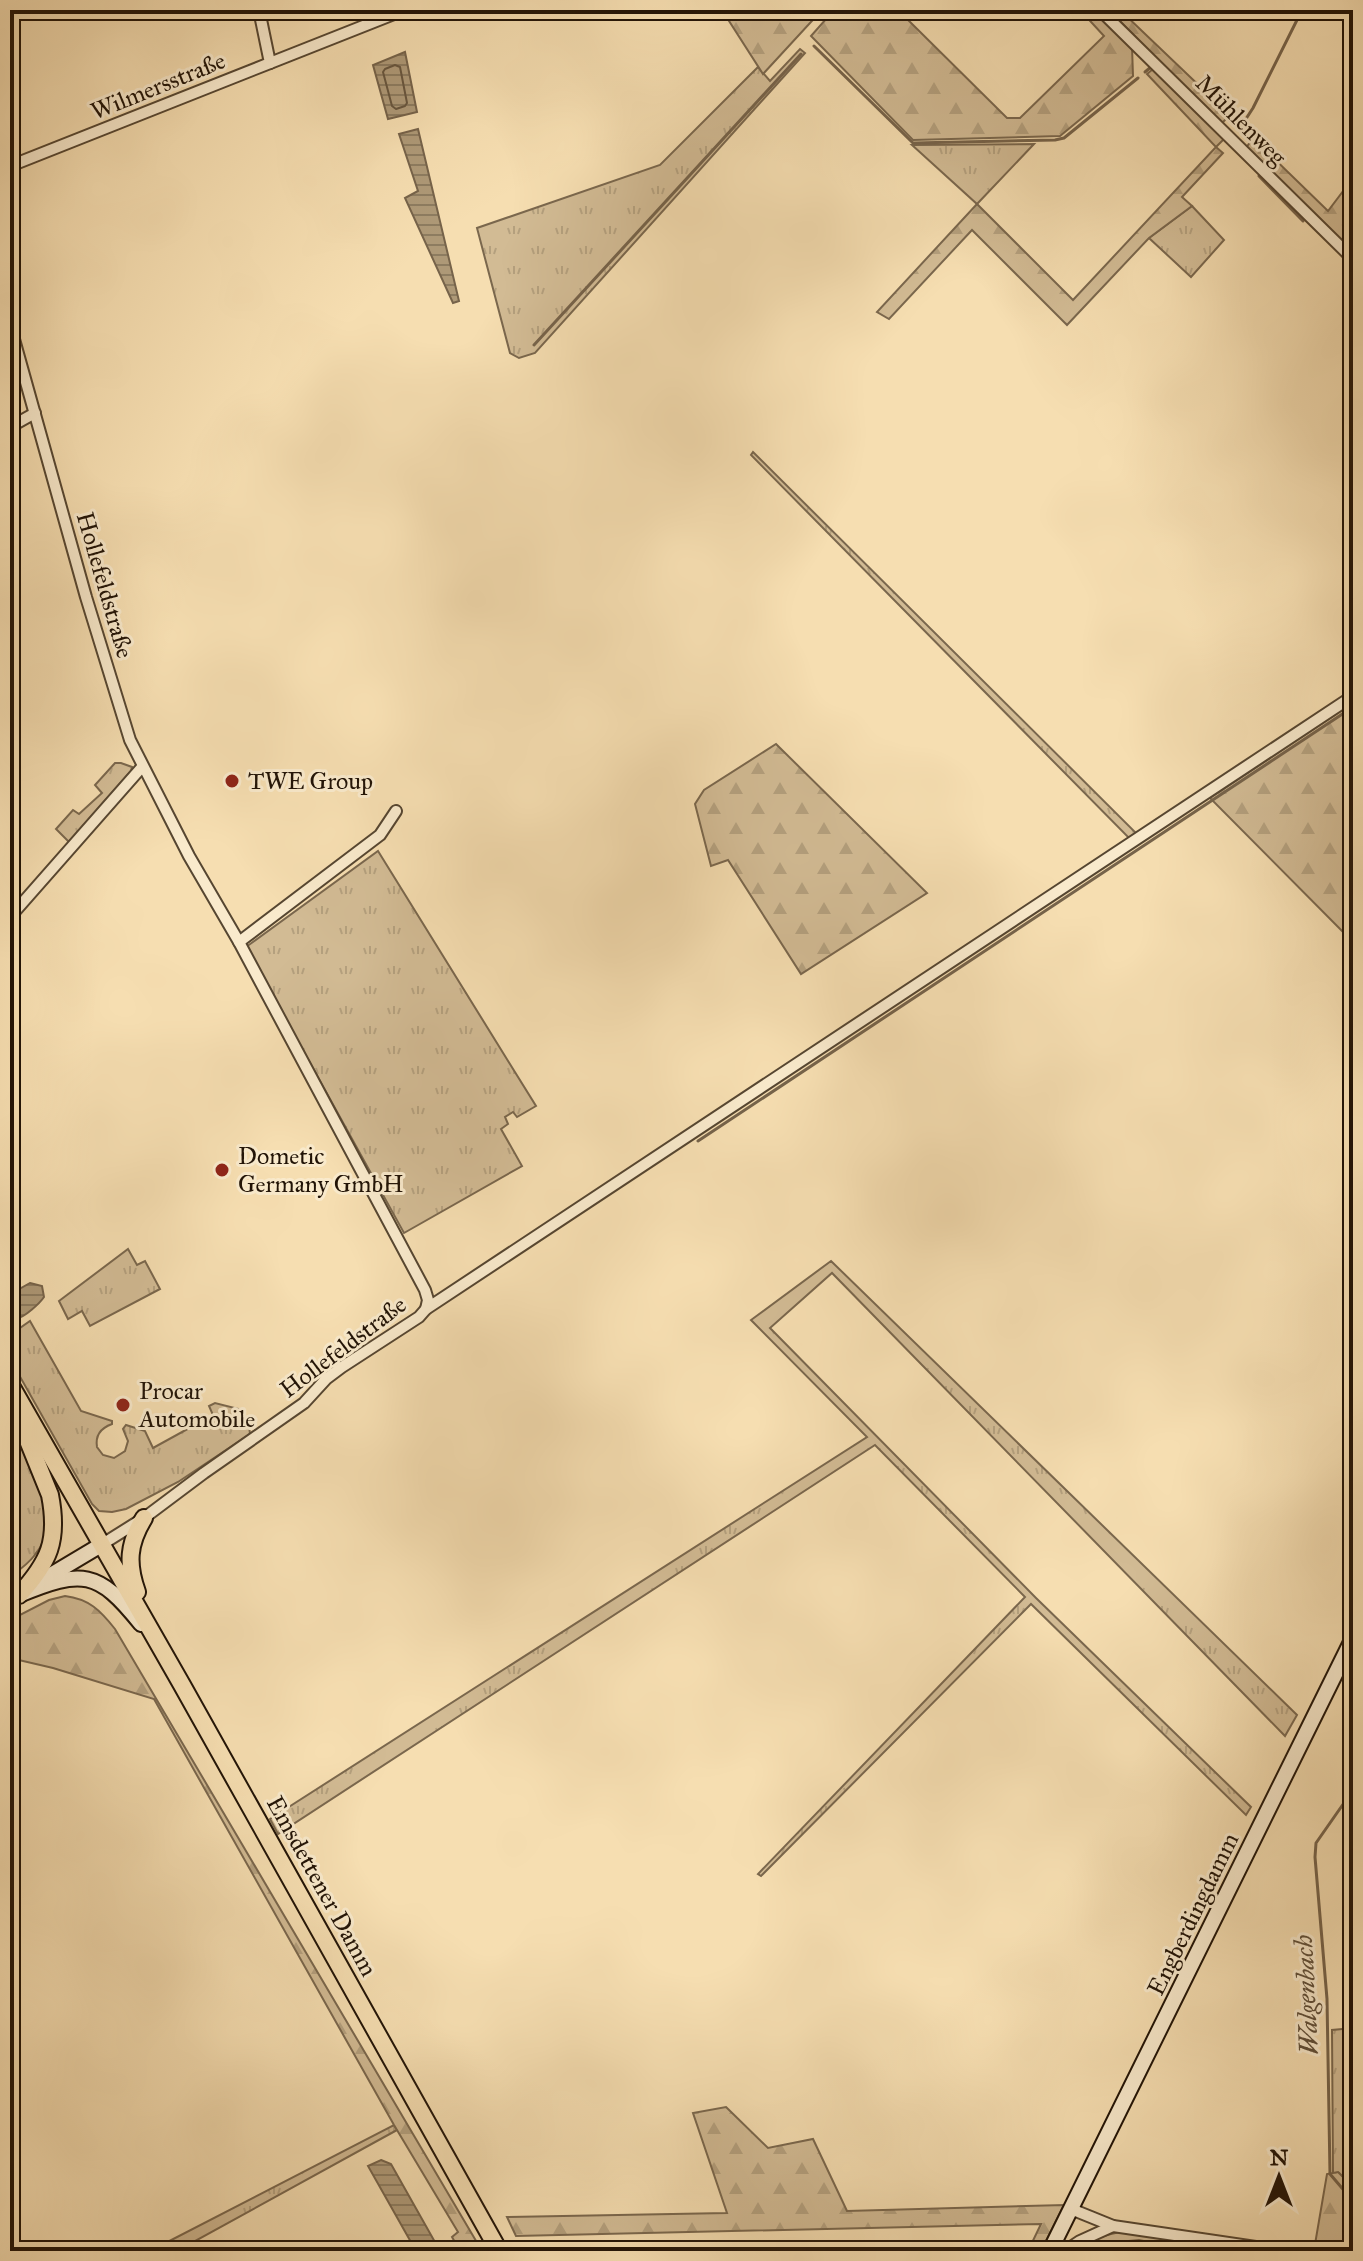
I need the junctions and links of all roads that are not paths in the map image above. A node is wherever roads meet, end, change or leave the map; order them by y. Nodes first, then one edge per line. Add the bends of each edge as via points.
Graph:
1 (259, 10) edge
2 (404, 10) edge
3 (1100, 10) edge
4 (270, 63) junction
5 (10, 166) edge
6 (1353, 259) edge
7 (10, 325) edge
8 (35, 413) junction
9 (10, 427) edge
10 (1353, 696) edge
11 (142, 767) junction
12 (396, 811) dead end
13 (10, 917) edge
14 (239, 942) junction
15 (426, 1309) junction
16 (10, 1384) edge
17 (10, 1395) edge
18 (144, 1518) junction
19 (101, 1545) junction
20 (14, 1597) edge
21 (1353, 1638) edge
22 (158, 1645) junction
23 (1071, 2209) junction
24 (1113, 2226) junction
25 (499, 2251) edge
26 (1050, 2251) edge
27 (1065, 2251) edge
28 (1284, 2251) edge

1 - 4 street
2 - 4 street, Wilmersstraße
3 - 6 street, Mühlenweg
4 - 5 street, Wilmersstraße
7 - 8 street, Hollefeldstraße
8 - 9 street
8 - 11 street, Hollefeldstraße via 86,597
10 - 15 street
11 - 13 street
11 - 14 street, Hollefeldstraße
12 - 14 street via 380,835
14 - 15 street, Hollefeldstraße via 425,1290
15 - 18 street, Hollefeldstraße
16 - 19 main road, Emsdettener Damm
17 - 20 main road via 52,1508 45,1564
18 - 19 street, Hollefeldstraße
18 - 22 main road via 134,1536 130,1573
19 - 20 street
19 - 22 main road, Emsdettener Damm
20 - 22 street via 64,1578 89,1579 118,1596
21 - 23 street, Engberdingdamm
22 - 25 main road, Emsdettener Damm
23 - 24 street
23 - 26 street, Engberdingdamm
24 - 27 street
24 - 28 street

